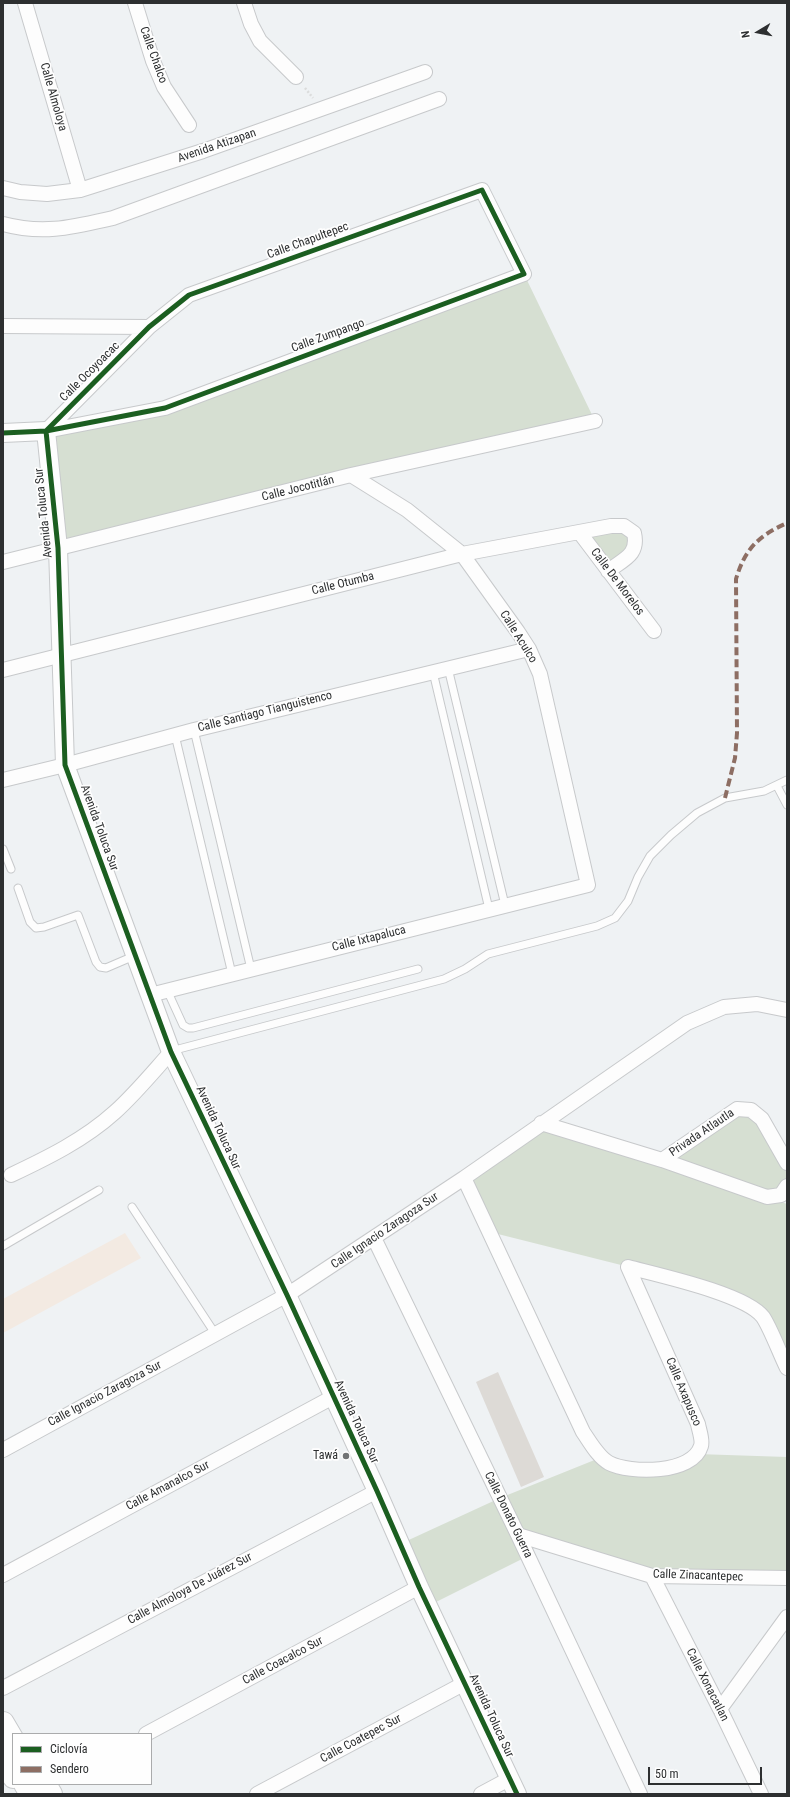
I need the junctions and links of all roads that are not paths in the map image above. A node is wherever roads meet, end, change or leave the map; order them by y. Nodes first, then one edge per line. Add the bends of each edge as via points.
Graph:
1 (25, 3) edge
2 (135, 3) edge
3 (244, 3) edge
4 (425, 72) dead end
5 (296, 77) road end
6 (439, 99) dead end
7 (189, 125) dead end
8 (3, 188) edge
9 (80, 190) junction
10 (482, 190) joint
11 (3, 224) edge
12 (3, 326) edge
13 (149, 328) junction
14 (595, 421) dead end
15 (46, 431) junction
16 (3, 433) edge
17 (351, 476) junction
18 (580, 533) junction
19 (58, 548) junction
20 (462, 554) junction
21 (3, 562) edge
22 (608, 571) junction
23 (654, 631) dead end
24 (528, 649) junction
25 (63, 655) junction
26 (448, 668) junction
27 (3, 670) edge
28 (433, 672) junction
29 (194, 730) junction
30 (175, 735) junction
31 (66, 765) junction
32 (3, 780) edge
33 (787, 780) edge
34 (777, 786) junction
35 (787, 805) edge
36 (3, 849) edge
37 (11, 869) dead end
38 (588, 885) joint
39 (18, 888) dead end
40 (505, 905) junction
41 (489, 910) junction
42 (135, 956) junction
43 (251, 969) junction
44 (418, 969) dead end
45 (232, 974) junction
46 (167, 990) junction
47 (150, 994) junction
48 (787, 1010) edge
49 (171, 1052) junction
50 (541, 1123) junction
51 (662, 1160) junction
52 (787, 1163) edge
53 (11, 1176) dead end
54 (464, 1178) junction
55 (787, 1186) edge
56 (99, 1190) dead end
57 (132, 1207) dead end
58 (374, 1238) junction
59 (3, 1246) edge
60 (287, 1295) junction
61 (216, 1335) junction
62 (787, 1368) edge
63 (332, 1397) junction
64 (3, 1450) edge
65 (377, 1491) junction
66 (518, 1535) junction
67 (3, 1575) edge
68 (652, 1576) junction
69 (787, 1578) edge
70 (419, 1588) junction
71 (787, 1617) edge
72 (465, 1683) junction
73 (3, 1688) edge
74 (720, 1709) junction
75 (3, 1710) edge
76 (3, 1723) edge
77 (15, 1733) edge
78 (148, 1733) edge
79 (12, 1738) edge
80 (3, 1746) edge
81 (3, 1760) edge
82 (12, 1761) edge
83 (12, 1776) edge
84 (17, 1785) edge
85 (29, 1785) edge
86 (513, 1786) edge
87 (45, 1789) edge
88 (22, 1794) edge
89 (257, 1794) edge
90 (481, 1794) edge
91 (640, 1794) edge
92 (761, 1794) edge

1 - 9 street, Calle Almoloya
2 - 7 street, Calle Chalco via 164,87
3 - 5 street via 260,42
4 - 9 street, Avenida Atizapan via 203,151
6 - 11 street via 113,218 66,229 22,229
8 - 9 street, Avenida Atizapan via 47,194
10 - 13 street, Calle Chapultepec via 189,295
10 - 15 street, Calle Zumpango via 524,274 165,408
12 - 13 street
13 - 15 street, Calle Ocoyoacac
14 - 17 street, Calle Jocotitlán
15 - 16 street
15 - 19 street, Avenida Toluca Sur
17 - 19 street, Calle Jocotitlán
17 - 20 street, Calle Aculco via 407,510
18 - 20 street, Calle Otumba
18 - 22 street, Calle De Morelos
18 - 22 street, Calle Otumba via 611,526 624,526 634,533 636,543 632,554
19 - 21 street, Calle Jocotitlán
19 - 25 street, Avenida Toluca Sur
20 - 24 street, Calle Aculco
20 - 25 street, Calle Otumba
22 - 23 street, Calle De Morelos
24 - 26 street, Calle Santiago Tianguistenco
24 - 38 street, Calle Aculco via 540,674
25 - 27 street, Calle Otumba
25 - 31 street, Avenida Toluca Sur
26 - 28 street, Calle Santiago Tianguistenco
26 - 40 lane
28 - 29 street, Calle Santiago Tianguistenco
28 - 41 lane
29 - 30 street, Calle Santiago Tianguistenco
29 - 43 lane
30 - 31 street, Calle Santiago Tianguistenco
30 - 45 lane
31 - 32 street, Calle Santiago Tianguistenco
31 - 42 street, Avenida Toluca Sur
33 - 34 lane
34 - 35 lane
34 - 49 lane via 725,798 697,813 650,856 628,901 615,918 488,954 444,979
36 - 37 lane
38 - 40 street, Calle Ixtapaluca
39 - 42 lane via 30,922 36,928 44,928 78,915 100,967 106,968
40 - 41 street, Calle Ixtapaluca
41 - 43 street, Calle Ixtapaluca
42 - 47 street, Avenida Toluca Sur
43 - 45 street, Calle Ixtapaluca
44 - 46 lane via 193,1028 184,1026
45 - 46 street, Calle Ixtapaluca
46 - 47 street, Calle Ixtapaluca
47 - 49 street, Avenida Toluca Sur
48 - 50 street, Calle Ignacio Zaragoza Sur via 757,1004 724,1007 687,1023
49 - 53 street via 115,1112 89,1133 57,1153
49 - 60 street, Avenida Toluca Sur
50 - 51 street, Privada Atlautla
50 - 54 street, Calle Ignacio Zaragoza Sur
51 - 52 street, Privada Atlautla via 737,1109 751,1110 762,1119
51 - 55 street, Privada Atlautla via 767,1197 781,1195
54 - 58 street, Calle Ignacio Zaragoza Sur
54 - 62 street, Calle Axapusco via 583,1432 608,1462 624,1468 665,1468 689,1460 697,1454 702,1445 698,1424 628,1267 732,1297 749,1306 763,1317
56 - 59 lane
57 - 61 lane
58 - 60 street, Calle Ignacio Zaragoza Sur
58 - 66 street, Calle Donato Guerra
60 - 61 street, Calle Ignacio Zaragoza Sur
60 - 63 street, Avenida Toluca Sur
61 - 64 street, Calle Ignacio Zaragoza Sur
63 - 65 street, Avenida Toluca Sur
63 - 67 street, Calle Amanalco Sur
65 - 70 street, Avenida Toluca Sur
65 - 73 street, Calle Almoloya De Juárez Sur
66 - 68 street, Calle Zinacantepec
66 - 91 street, Calle Donato Guerra
68 - 69 street, Calle Zinacantepec
68 - 74 street, Calle Xonacatlan
70 - 72 street, Avenida Toluca Sur
70 - 78 street, Calle Coacalco Sur
71 - 74 street
72 - 86 street, Avenida Toluca Sur
72 - 89 street, Calle Coatepec Sur
74 - 92 street, Calle Xonacatlan
75 - 77 main road
76 - 79 main road
80 - 82 main road
81 - 83 main road
84 - 88 main road
85 - 87 main road
86 - 90 street

